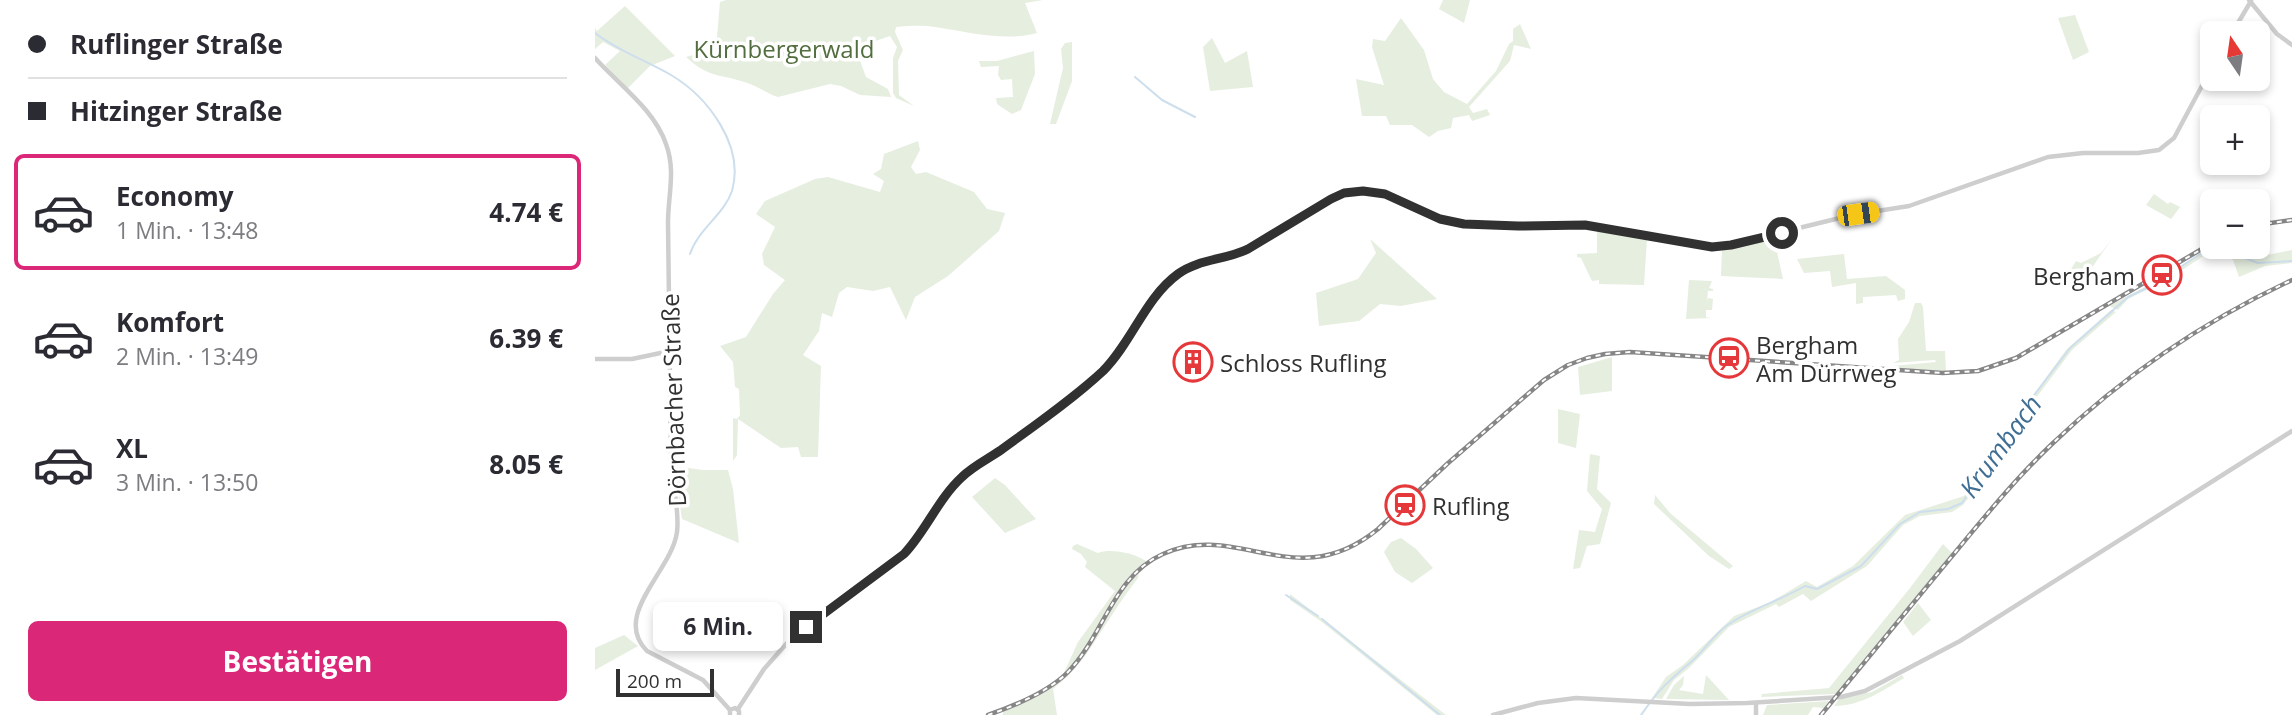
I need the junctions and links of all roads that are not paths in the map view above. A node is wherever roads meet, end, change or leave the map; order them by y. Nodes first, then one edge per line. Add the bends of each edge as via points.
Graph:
1 (2250, 1) edge
2 (2239, 21) edge
3 (2292, 45) edge
4 (595, 58) edge
5 (2200, 90) edge
6 (670, 351) junction
7 (595, 359) edge
8 (2292, 431) edge
9 (1756, 703) junction
10 (730, 712) edge
11 (738, 712) edge
12 (1493, 715) edge
13 (1756, 715) edge

1 - 2 street
1 - 3 street
4 - 6 street, Dörnbacher Straße via 655,122 670,158
5 - 11 street via 2176,135 2159,150 2048,157 1909,206 1731,245 1700,246 1585,225 1459,224 1380,193 1344,193 1243,251 1177,274 1102,372 954,484 909,548 788,642 764,669
6 - 7 street via 632,359
6 - 10 street, Dörnbacher Straße via 677,529 669,558 637,611 635,632 647,651 702,680
8 - 9 street via 2177,507 1879,685 1833,698
9 - 12 street via 1565,699
9 - 13 street
10 - 11 street

